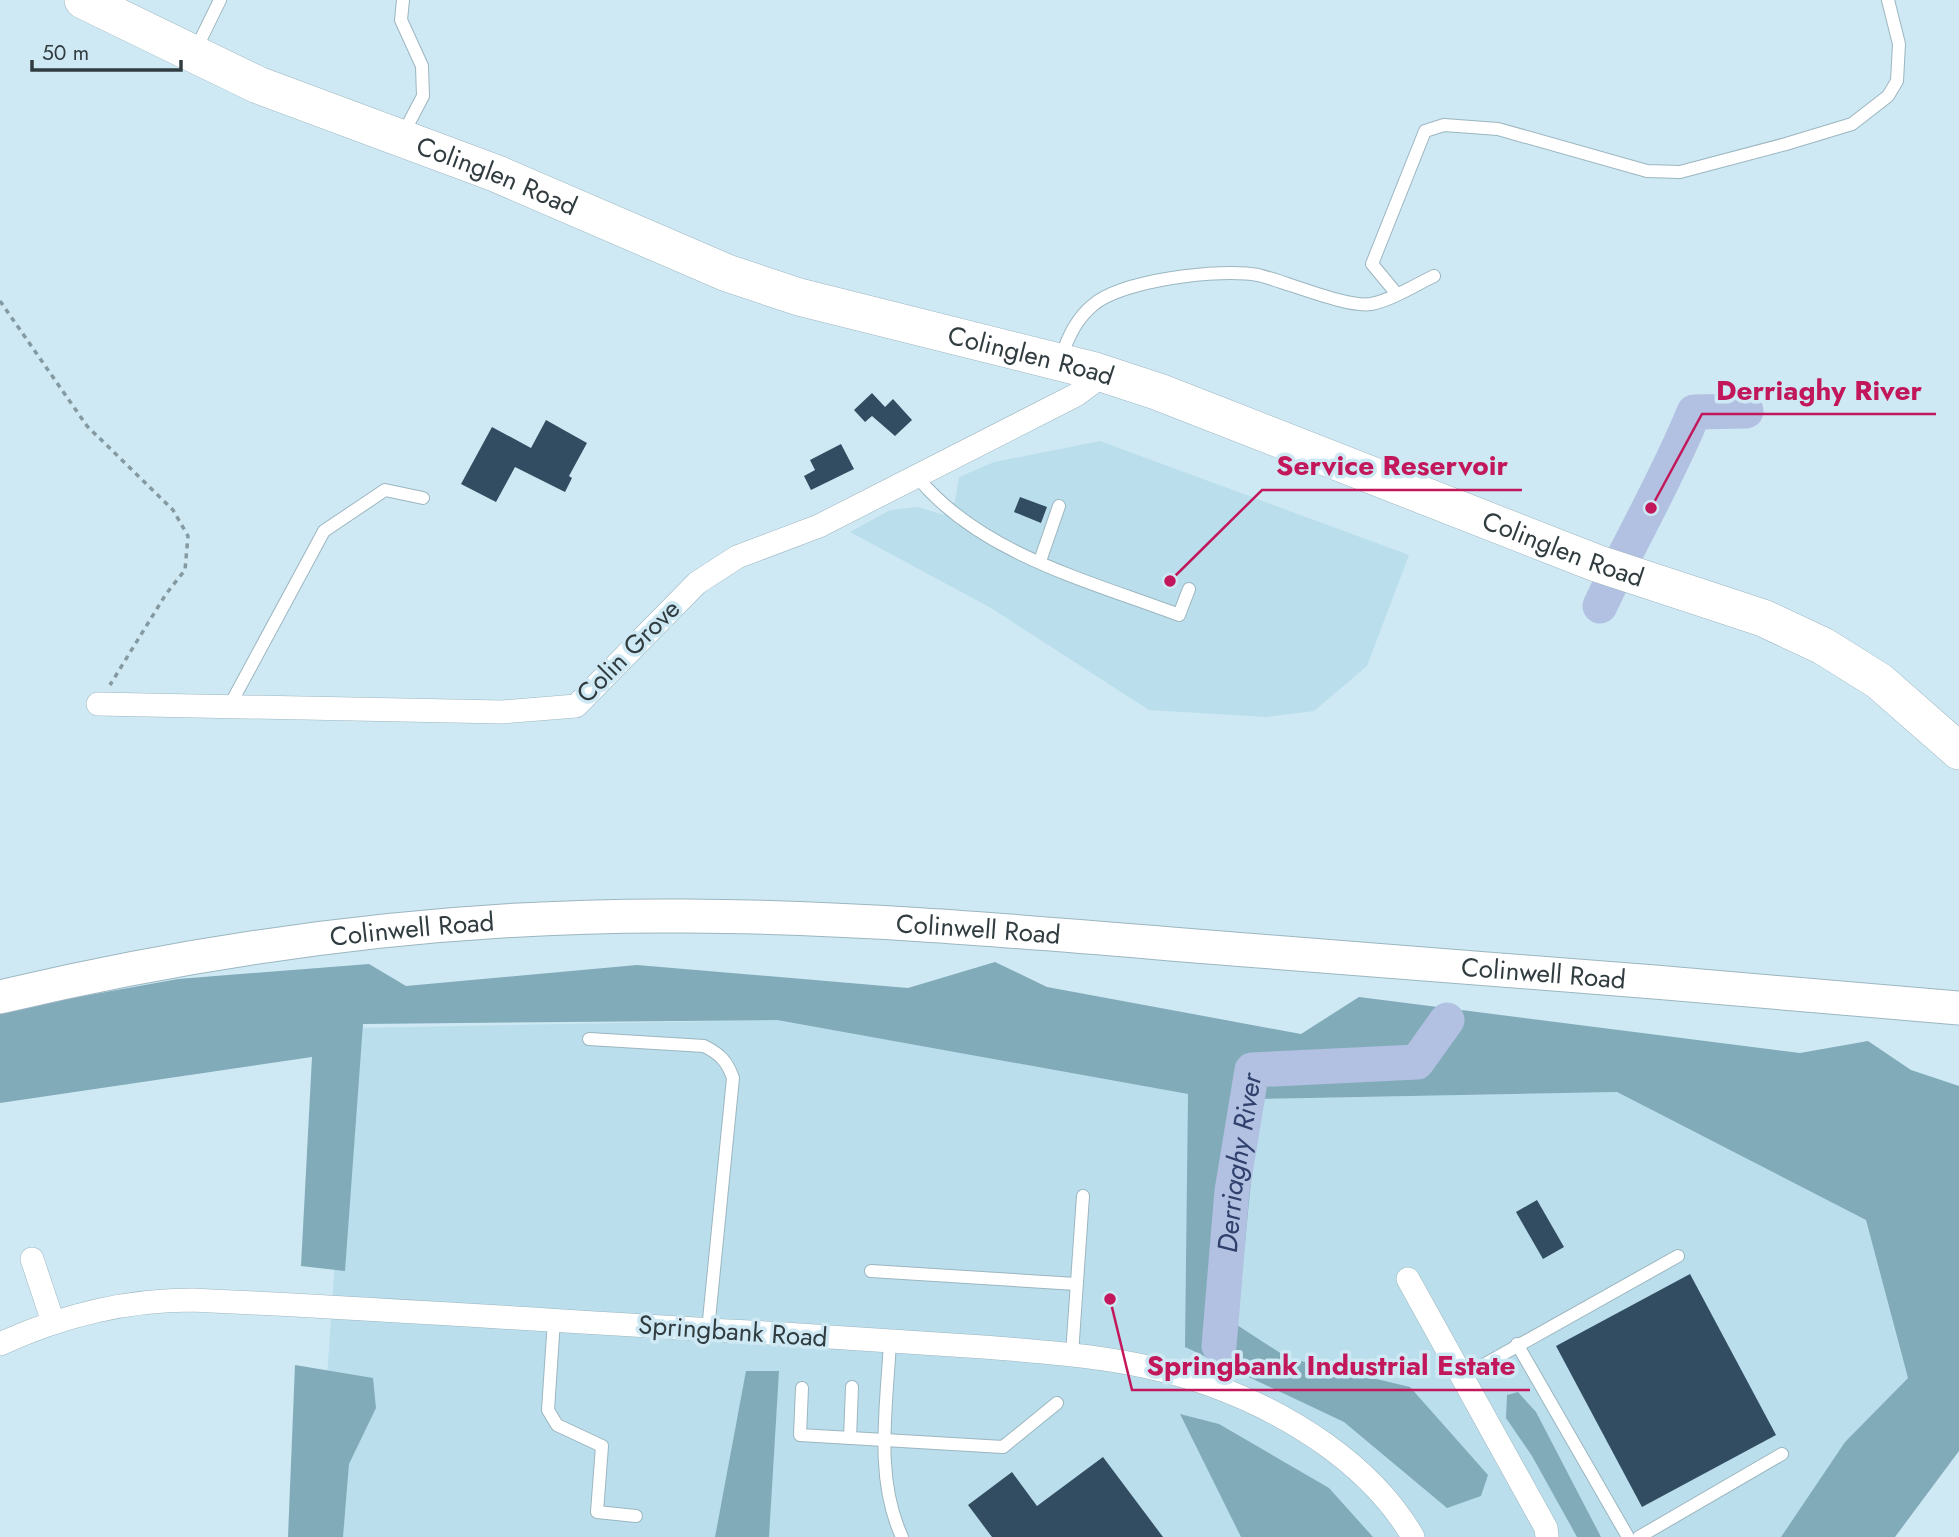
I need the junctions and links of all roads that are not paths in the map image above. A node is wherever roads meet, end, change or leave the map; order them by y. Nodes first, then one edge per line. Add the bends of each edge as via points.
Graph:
1 (83, 0) edge
2 (220, 0) edge
3 (403, 0) edge
4 (1888, 0) edge
5 (193, 54) junction
6 (402, 137) junction
7 (1434, 276) dead end
8 (1396, 293) junction
9 (1060, 362) junction
10 (1095, 371) junction
11 (918, 478) junction
12 (423, 498) dead end
13 (1059, 506) dead end
14 (1040, 561) junction
15 (1189, 589) dead end
16 (99, 704) road end
17 (230, 705) junction
18 (1959, 751) edge
19 (0, 997) edge
20 (1959, 1009) edge
21 (589, 1039) dead end
22 (1083, 1196) dead end
23 (1678, 1256) dead end
24 (32, 1259) dead end
25 (871, 1271) dead end
26 (1408, 1279) dead end
27 (1076, 1284) junction
28 (554, 1320) junction
29 (53, 1322) junction
30 (708, 1330) junction
31 (890, 1341) junction
32 (0, 1344) edge
33 (1517, 1344) junction
34 (1072, 1354) junction
35 (1462, 1377) junction
36 (852, 1387) dead end
37 (802, 1388) dead end
38 (1057, 1403) dead end
39 (850, 1438) junction
40 (886, 1441) junction
41 (1782, 1454) dead end
42 (636, 1516) dead end
43 (902, 1537) edge
44 (1413, 1537) edge
45 (1548, 1537) edge
46 (1628, 1537) edge
47 (1639, 1537) edge

1 - 5 main road, Colinglen Road
2 - 5 lane
3 - 6 lane via 401,20 422,66 424,96
4 - 8 lane via 1899,44 1896,81 1888,96 1852,124 1786,144 1681,172 1647,171 1498,129 1444,125 1425,131 1372,264
5 - 6 main road, Colinglen Road via 258,85
6 - 9 main road, Colinglen Road via 739,277 873,317
7 - 8 lane
8 - 9 lane via 1369,304 1307,292 1257,275 1205,273 1161,280 1095,303 1079,318
9 - 10 main road, Colinglen Road
10 - 11 street, Colin Grove via 1091,384 1076,395
10 - 18 main road, Colinglen Road via 1224,416 1596,563 1763,618 1823,646 1879,681
11 - 14 lane via 979,533
11 - 17 street, Colin Grove via 819,526 737,557 697,583 576,706 502,712
12 - 17 lane via 384,490 324,531
13 - 14 lane
14 - 15 lane via 1179,615
16 - 17 street, Colin Grove
19 - 20 street, Colinwell Road via 137,968 318,939 533,920 683,916 956,927
21 - 30 lane via 704,1046 727,1063 733,1078
22 - 27 lane
23 - 33 lane
24 - 29 street
25 - 27 lane
26 - 35 street
27 - 34 lane
28 - 29 street, Springbank Road via 171,1300 118,1306
28 - 30 street, Springbank Road
28 - 42 lane via 548,1410 556,1425 602,1446 597,1512
29 - 32 street, Springbank Road
30 - 31 street, Springbank Road
31 - 34 street, Springbank Road
31 - 40 lane
33 - 35 lane
33 - 46 lane
34 - 44 street, Springbank Road via 1177,1375 1271,1413 1333,1450 1361,1473 1388,1500
35 - 45 street
36 - 39 lane
37 - 39 lane via 800,1435
38 - 40 lane via 1003,1447
39 - 40 lane
40 - 43 lane via 887,1494
41 - 47 lane

